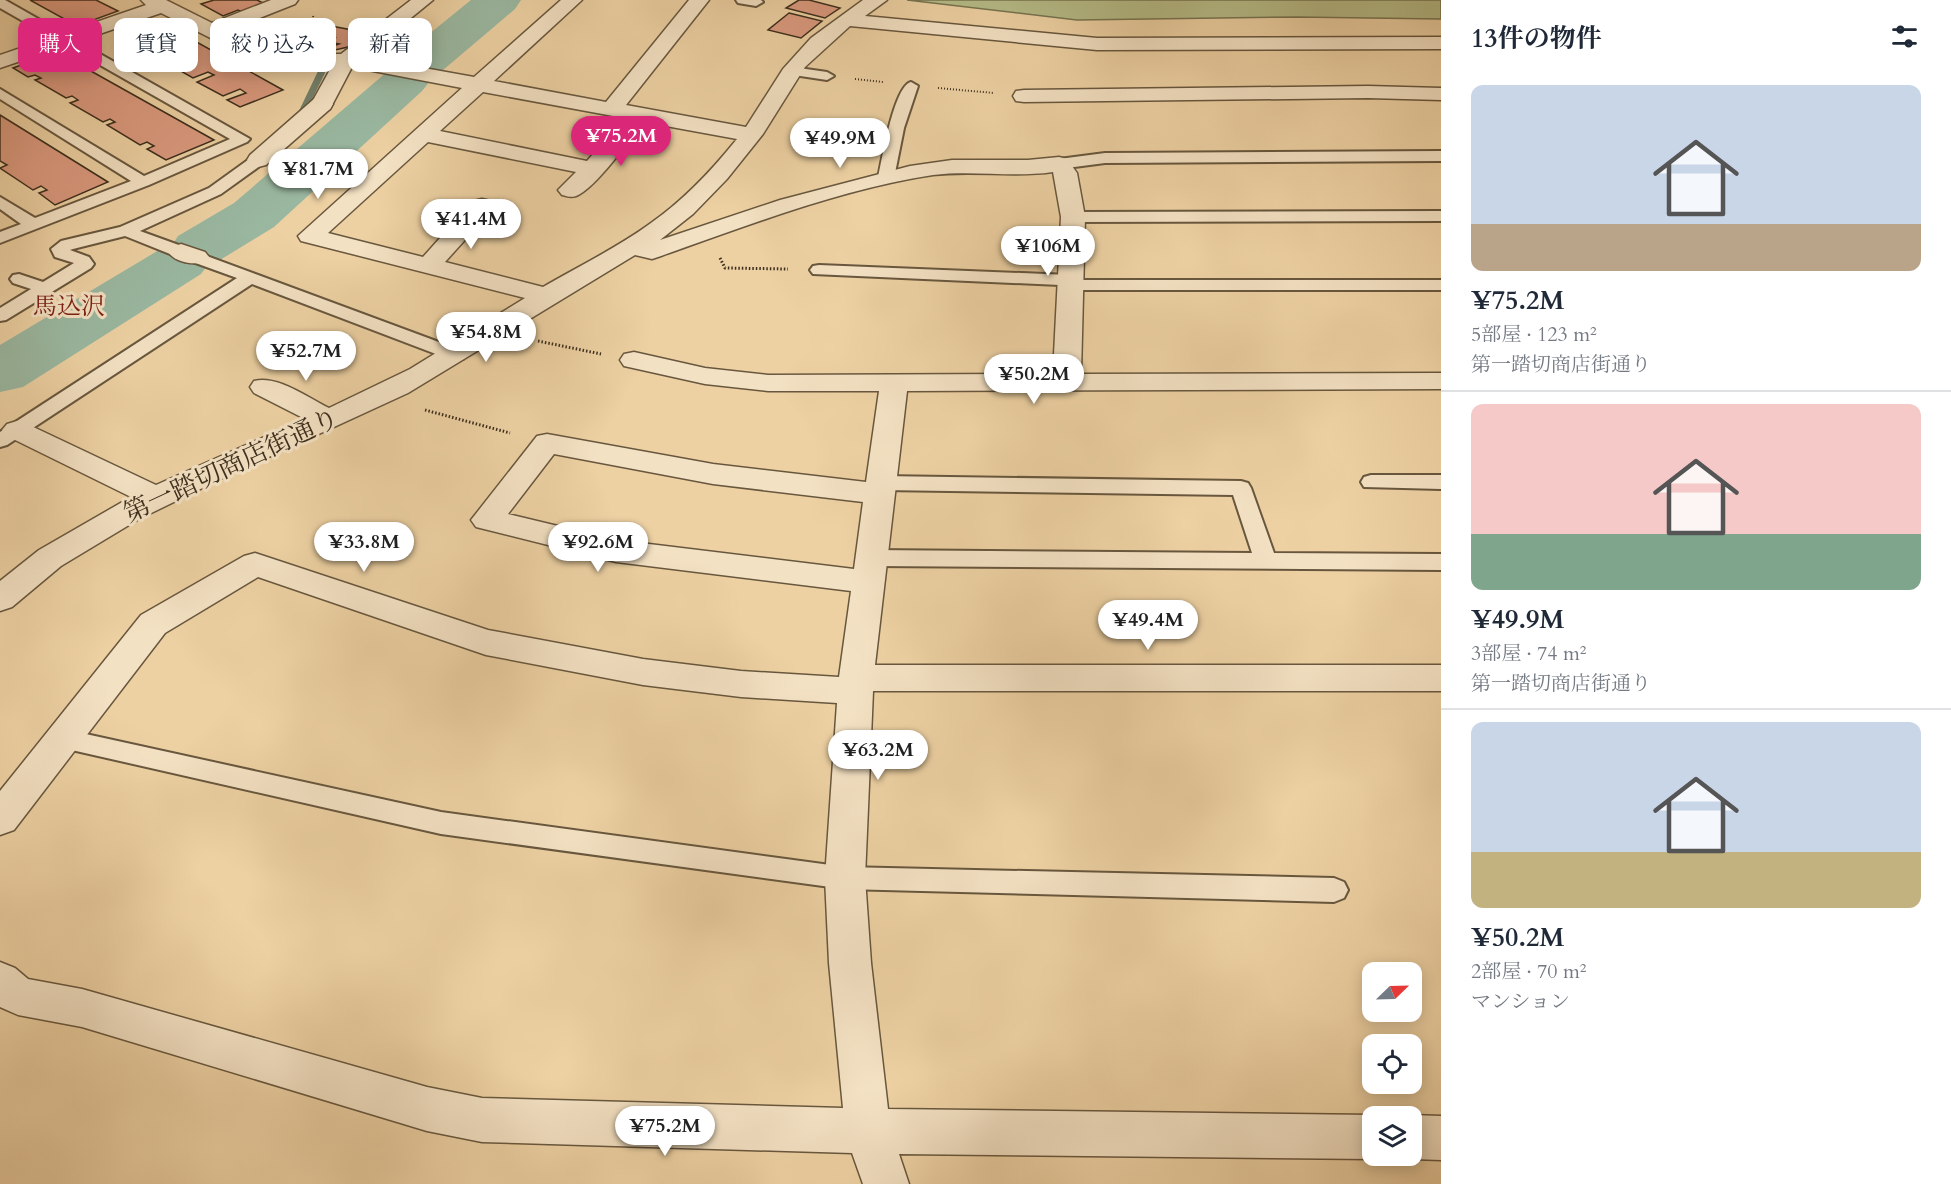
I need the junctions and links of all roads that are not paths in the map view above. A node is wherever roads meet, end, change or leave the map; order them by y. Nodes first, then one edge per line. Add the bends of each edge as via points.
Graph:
1 (288, 0) edge
2 (395, 0) edge
3 (572, 0) edge
4 (699, 0) edge
5 (877, 0) edge
6 (421, 1) edge
7 (0, 3) edge
8 (157, 3) edge
9 (27, 18) edge
10 (243, 18) edge
11 (847, 20) junction
12 (102, 25) edge
13 (210, 31) edge
14 (1441, 43) edge
15 (18, 56) edge
16 (102, 60) edge
17 (336, 60) edge
18 (346, 60) junction
19 (0, 62) edge
20 (792, 71) junction
21 (827, 76) dead end
22 (479, 85) junction
23 (911, 86) dead end
24 (0, 93) edge
25 (1441, 94) edge
26 (1024, 96) dead end
27 (612, 109) junction
28 (639, 114) junction
29 (423, 134) junction
30 (751, 135) junction
31 (1441, 156) edge
32 (258, 160) joint
33 (1059, 164) junction
34 (593, 169) junction
35 (886, 178) junction
36 (143, 182) junction
37 (570, 190) dead end
38 (0, 202) edge
39 (482, 206) dead end
40 (1441, 216) edge
41 (1073, 217) junction
42 (34, 225) junction
43 (126, 231) junction
44 (0, 238) edge
45 (630, 248) junction
46 (429, 265) junction
47 (819, 270) dead end
48 (251, 277) junction
49 (19, 279) dead end
50 (1070, 283) junction
51 (1441, 285) edge
52 (46, 289) junction
53 (547, 296) junction
54 (0, 316) edge
55 (456, 355) junction
56 (634, 360) road end
57 (894, 381) junction
58 (1441, 381) edge
59 (1067, 382) junction
60 (264, 387) dead end
61 (328, 419) junction
62 (9, 435) edge
63 (1371, 482) dead end
64 (1441, 482) edge
65 (880, 489) junction
66 (156, 497) junction
67 (1266, 561) junction
68 (1441, 562) edge
69 (870, 570) junction
70 (0, 598) edge
71 (1441, 678) edge
72 (856, 685) junction
73 (63, 739) junction
74 (0, 819) edge
75 (845, 878) junction
76 (1334, 890) dead end
77 (0, 981) edge
78 (868, 1131) junction
79 (1362, 1137) edge
80 (1422, 1137) edge
81 (1441, 1138) edge
82 (886, 1184) edge

1 - 10 street
2 - 6 street
3 - 22 street
4 - 27 street
5 - 11 street, 第一踏切商店街通り
6 - 18 street
7 - 9 lane
8 - 12 street
8 - 13 street
11 - 14 street via 1097,44
11 - 20 street, 第一踏切商店街通り
15 - 19 street
16 - 36 lane via 242,139
17 - 18 street
18 - 22 street
18 - 32 street via 322,104
20 - 21 lane
20 - 30 street, 第一踏切商店街通り
22 - 27 street
22 - 29 street
23 - 35 lane via 896,128
24 - 36 lane
25 - 26 street
27 - 28 street
28 - 30 street
28 - 34 street
29 - 34 street
29 - 46 street via 310,236
30 - 45 street, 第一踏切商店街通り via 691,201 661,228
31 - 33 lane via 1105,158
32 - 43 lane via 215,191
33 - 35 street via 1033,169 956,167
33 - 41 street via 1065,173
34 - 37 street
35 - 45 street via 778,208 652,251
36 - 42 lane
38 - 42 lane
39 - 46 street
40 - 41 lane
41 - 50 street
42 - 44 lane
43 - 48 lane
43 - 52 lane via 60,249 85,264
45 - 53 street, 第一踏切商店街通り
46 - 53 street
47 - 50 lane
48 - 55 lane
48 - 62 lane
49 - 52 lane
50 - 51 lane
50 - 59 street
52 - 54 lane
53 - 55 street, 第一踏切商店街通り
55 - 61 street, 第一踏切商店街通り
56 - 57 street via 758,383
57 - 59 street
57 - 65 street
58 - 59 street
60 - 61 street
61 - 66 street, 第一踏切商店街通り
62 - 66 street
63 - 64 lane
65 - 67 lane via 1241,488
65 - 69 street
65 - 69 street via 713,474 547,443 487,520 615,551
66 - 70 street, 第一踏切商店街通り via 48,559
67 - 68 lane
67 - 69 lane
69 - 72 street
71 - 72 street
72 - 73 street via 741,684 643,672 486,642 255,564 153,624
72 - 75 street
73 - 74 street
73 - 75 lane via 441,823
75 - 76 lane
75 - 78 street
77 - 78 street via 18,996 82,1008 427,1108 482,1120
78 - 79 street
78 - 82 street
80 - 81 street

